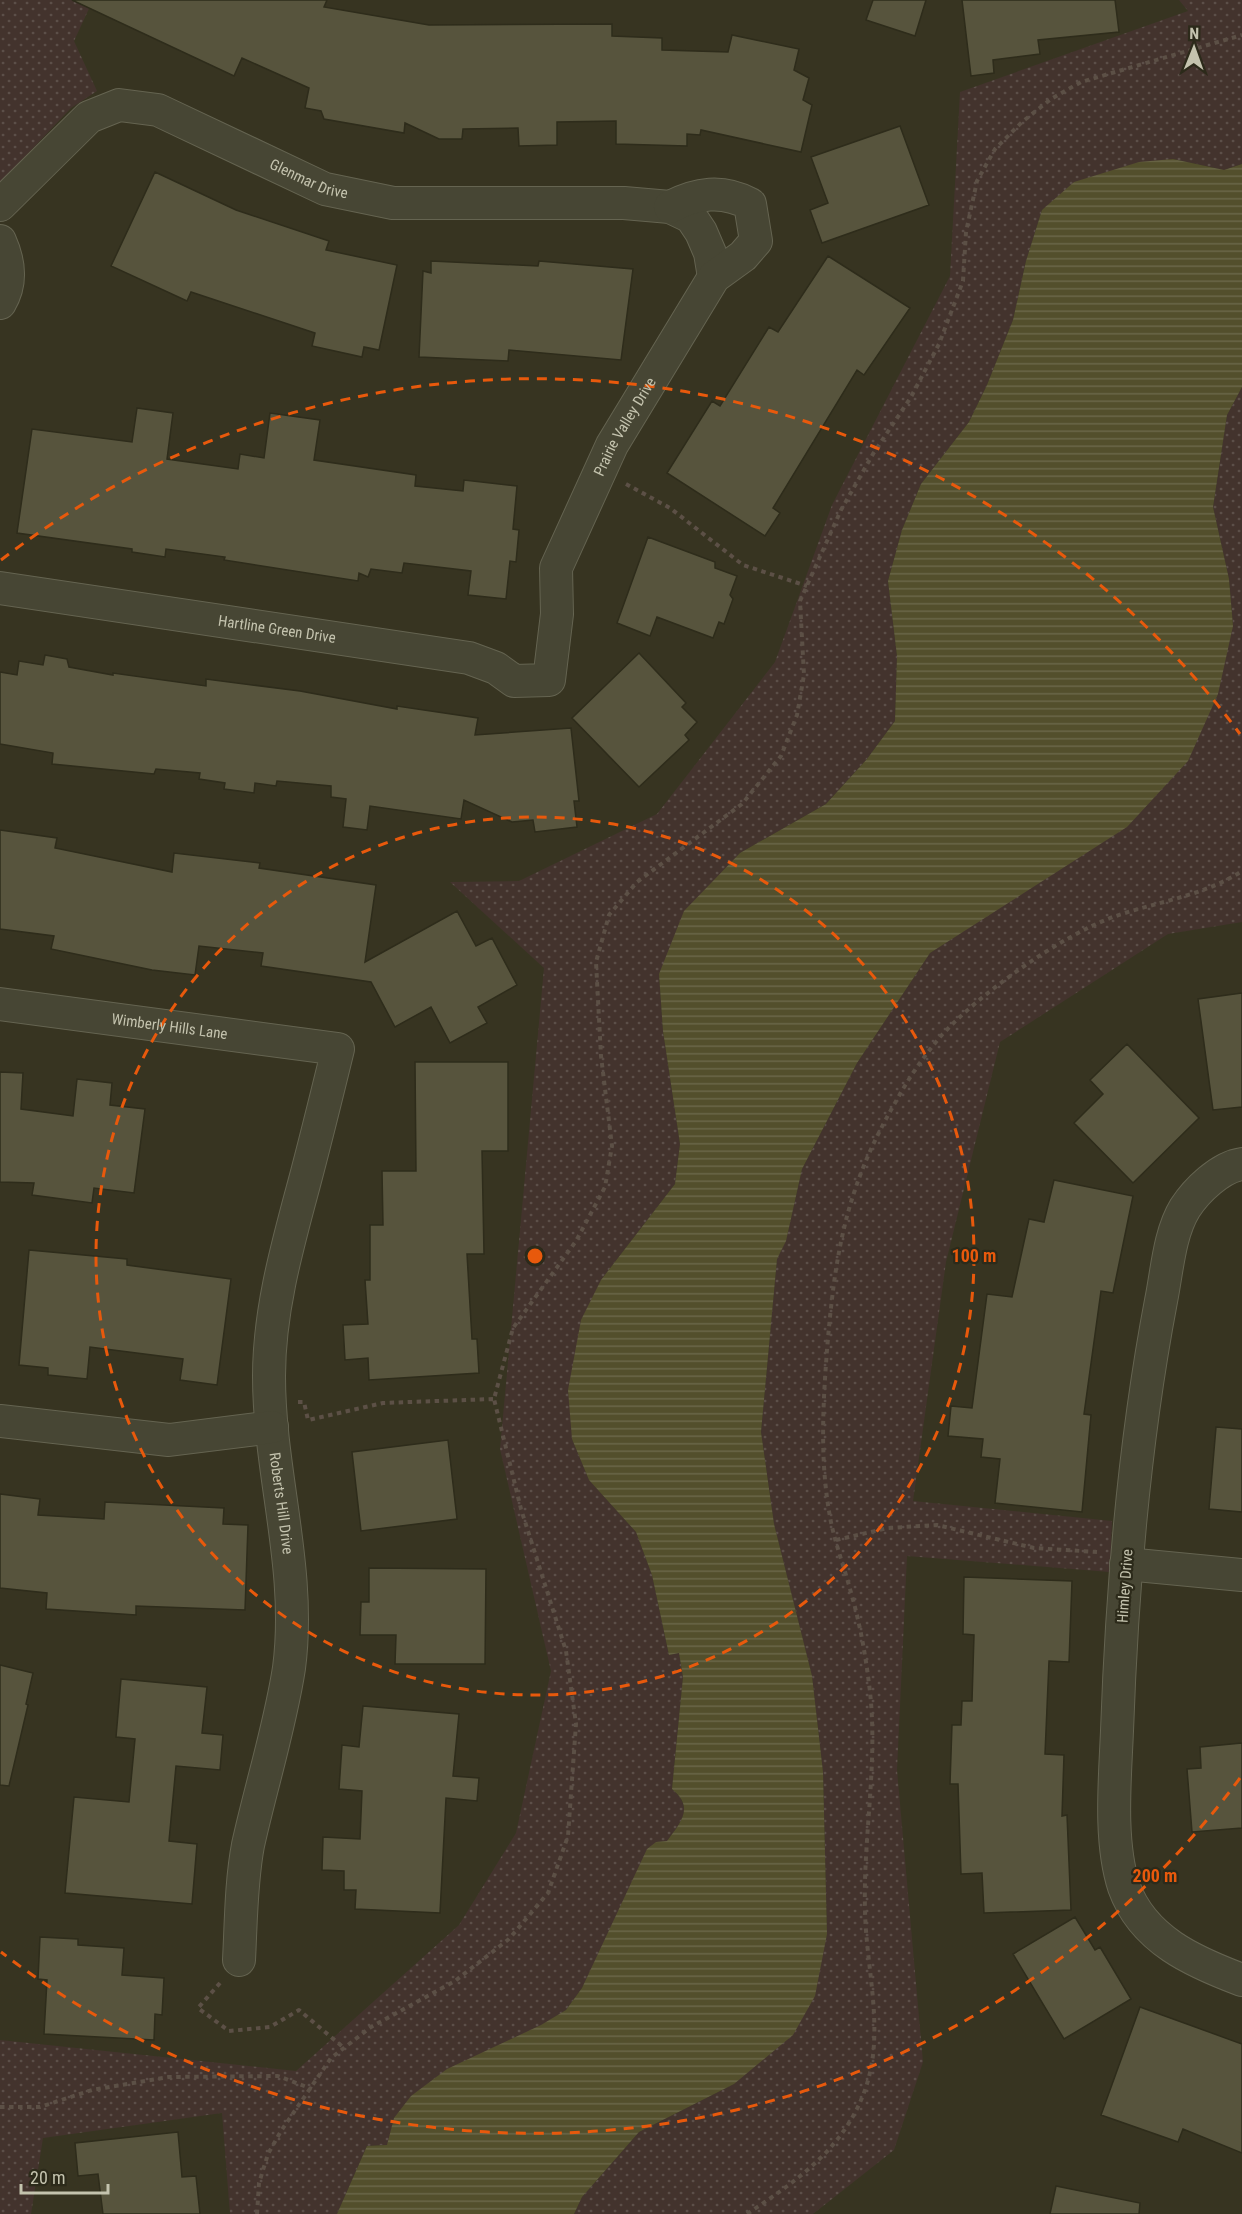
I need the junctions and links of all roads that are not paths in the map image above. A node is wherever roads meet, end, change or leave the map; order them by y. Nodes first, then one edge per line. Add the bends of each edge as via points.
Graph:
1 (750, 204) joint
2 (0, 205) edge
3 (669, 207) junction
4 (0, 240) edge
5 (714, 277) junction
6 (0, 303) edge
7 (0, 588) edge
8 (549, 680) joint
9 (0, 1004) edge
10 (338, 1049) joint
11 (1242, 1164) edge
12 (272, 1416) junction
13 (0, 1421) edge
14 (1126, 1559) junction
15 (1242, 1575) edge
16 (239, 1960) road end
17 (1242, 1980) edge

1 - 3 street, Glenmar Drive via 720,193 690,196
1 - 5 street, Prairie Valley Drive via 756,241
2 - 3 street, Glenmar Drive via 89,117 120,105 158,110 325,189 393,203 624,203
3 - 5 street, Glenmar Drive via 691,217 701,232
4 - 6 street via 7,257 8,279
5 - 8 street, Prairie Valley Drive via 612,445 556,568
7 - 8 street, Hartline Green Drive via 469,658 496,668 514,681
9 - 10 street, Wimberly Hills Lane
10 - 12 street, Roberts Hill Drive via 283,1262 273,1320 269,1376
11 - 14 street, Himley Drive via 1207,1183 1185,1209 1173,1239 1136,1457
12 - 13 street via 170,1440
12 - 16 street, Roberts Hill Drive via 292,1602 289,1668 248,1847
14 - 15 street
14 - 17 street, Himley Drive via 1116,1775 1117,1854 1125,1888 1141,1918 1164,1943 1195,1962

